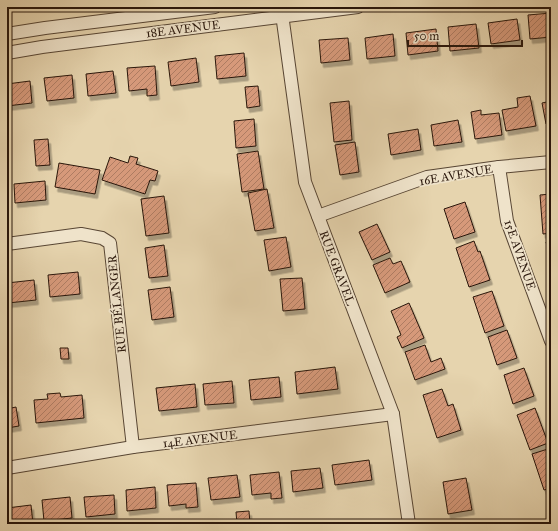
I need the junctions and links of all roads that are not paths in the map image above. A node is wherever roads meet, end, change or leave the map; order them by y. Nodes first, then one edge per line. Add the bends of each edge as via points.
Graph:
1 (215, 7) edge
2 (358, 7) edge
3 (282, 12) edge
4 (7, 34) edge
5 (7, 53) edge
6 (551, 162) edge
7 (499, 167) junction
8 (318, 216) junction
9 (7, 244) edge
10 (551, 341) edge
11 (393, 414) junction
12 (133, 447) junction
13 (7, 468) edge
14 (409, 524) edge

1 - 4 street, 18E AVENUE
2 - 3 street, 18E AVENUE
3 - 5 street, 18E AVENUE
3 - 8 street, RUE GRAVEL via 305,182
6 - 7 street, 16E AVENUE
7 - 8 street, 16E AVENUE via 427,177
7 - 10 street, 15E AVENUE via 507,221
8 - 11 street, RUE GRAVEL
9 - 12 street, RUE BÉLANGER via 81,234 110,242
11 - 12 street, 14E AVENUE
11 - 14 street, RUE GRAVEL
12 - 13 street, 14E AVENUE

